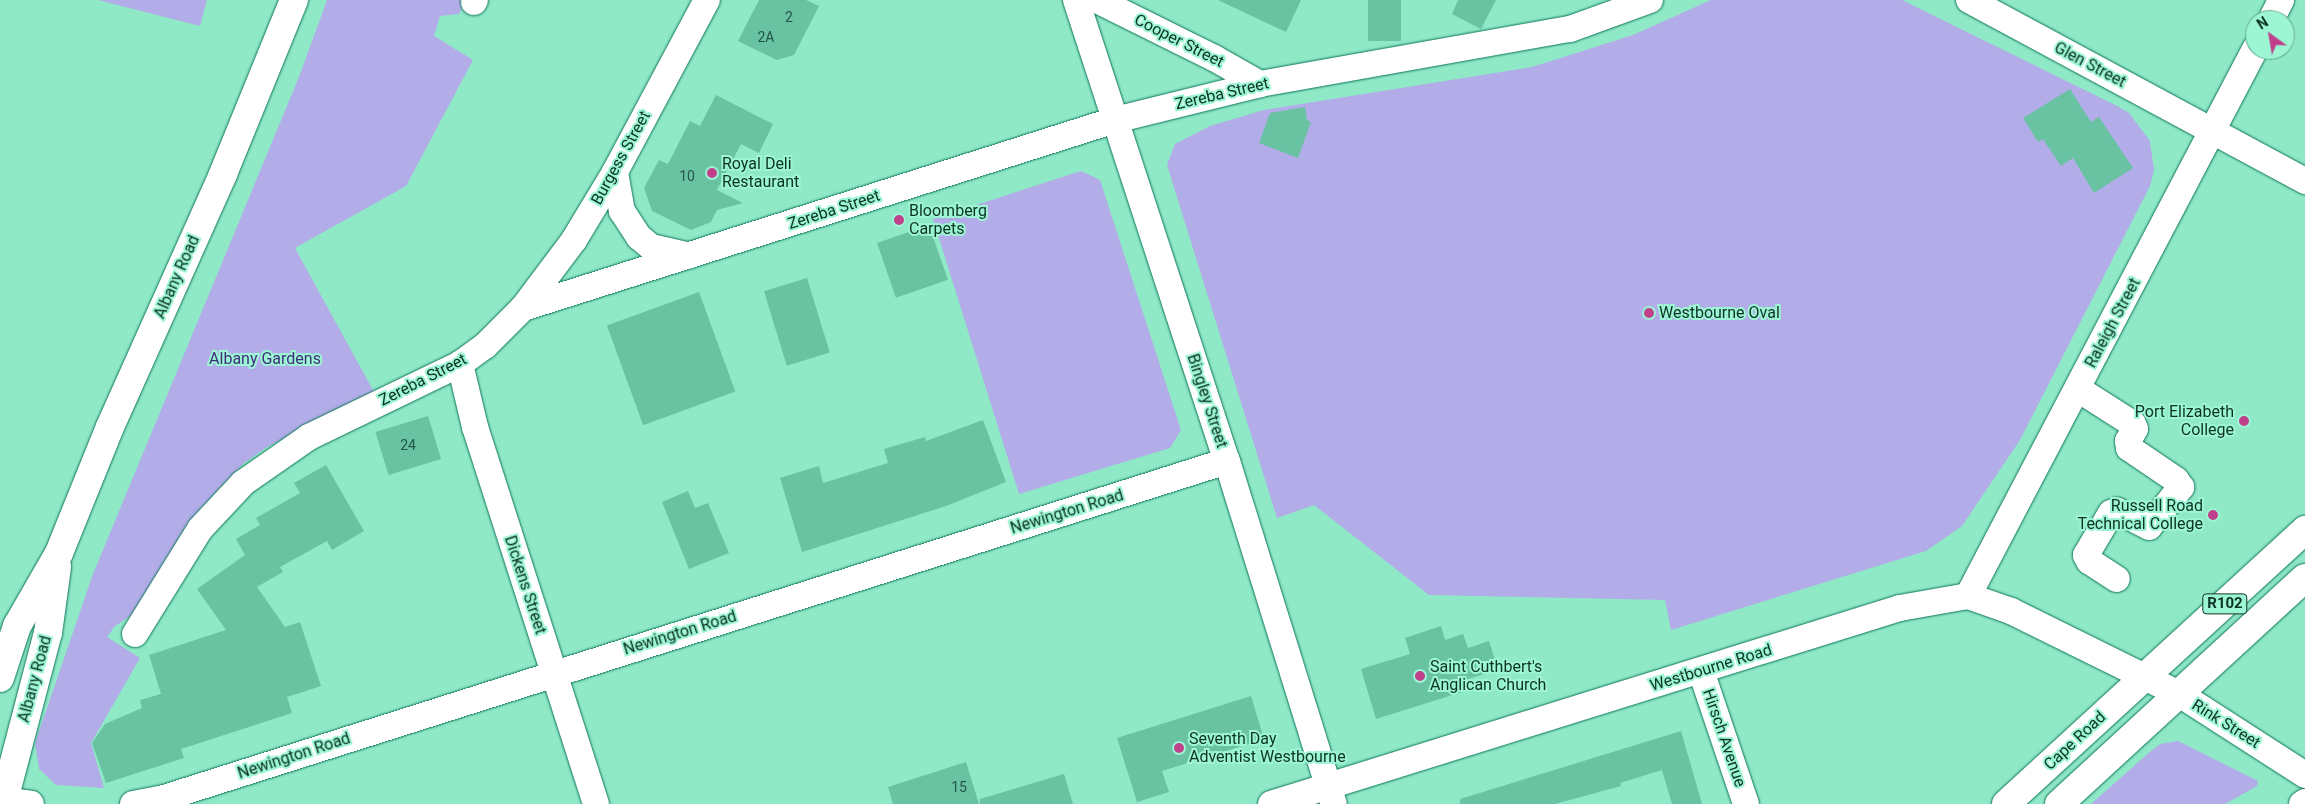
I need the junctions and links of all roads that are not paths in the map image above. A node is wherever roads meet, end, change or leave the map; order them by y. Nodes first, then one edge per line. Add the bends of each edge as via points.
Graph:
1 (294, 0) edge
2 (707, 0) edge
3 (1076, 0) edge
4 (1097, 0) edge
5 (1650, 0) edge
6 (1969, 0) edge
7 (2249, 60) edge
8 (1260, 84) junction
9 (1115, 120) junction
10 (2212, 129) junction
11 (615, 172) junction
12 (2305, 181) edge
13 (689, 256) junction
14 (523, 308) junction
15 (460, 364) junction
16 (2078, 389) junction
17 (1227, 462) junction
18 (2305, 530) edge
19 (59, 553) junction
20 (2305, 578) edge
21 (2117, 579) dead end
22 (1968, 596) junction
23 (135, 634) dead end
24 (1701, 671) junction
25 (552, 673) junction
26 (2144, 677) junction
27 (0, 678) edge
28 (2180, 695) junction
29 (2305, 775) edge
30 (1332, 795) edge
31 (2, 802) edge
32 (2305, 802) edge
33 (31, 804) edge
34 (133, 804) edge
35 (596, 804) edge
36 (1271, 804) edge
37 (1746, 804) edge
38 (2006, 804) edge
39 (2059, 804) edge
40 (2302, 804) edge

1 - 19 main road, Albany Road via 223,174 110,427
2 - 11 street, Burgess Street
3 - 9 street, Bingley Street
4 - 8 street, Cooper Street
5 - 8 street, Zereba Street via 1570,29
6 - 10 street, Glen Street
7 - 10 street, Raleigh Street
8 - 9 street, Zereba Street
9 - 13 street, Zereba Street
9 - 17 street, Bingley Street
10 - 12 street, Glen Street
10 - 16 street, Raleigh Street
11 - 13 street via 622,211 639,237 651,247
11 - 14 street, Burgess Street via 574,240
13 - 14 street, Zereba Street
14 - 15 street, Zereba Street via 485,346
15 - 23 street, Zereba Street via 309,437 243,483 200,529
15 - 25 street, Dickens Street via 475,427
16 - 21 street via 2133,424 2135,429 2128,441 2129,448 2176,480 2181,487 2149,527 2117,511 2112,513 2086,555 2089,561
16 - 22 street, Raleigh Street
17 - 25 street, Newington Road
17 - 30 street, Bingley Street
18 - 26 main road, R102
19 - 27 main road, Albany Road via 17,626
19 - 31 main road, Albany Road via 48,633
20 - 28 main road, R102
22 - 24 street, Westbourne Road via 1900,608
22 - 26 street, Westbourne Road via 2011,611
24 - 30 street, Westbourne Road
24 - 37 street, Hirsch Avenue
25 - 34 street, Newington Road via 164,798
25 - 35 street, Dickens Street
26 - 28 street, Rink Street
26 - 38 main road, Cape Road / R102
28 - 29 street, Rink Street
28 - 39 main road, R102
30 - 36 street, Westbourne Road
31 - 33 street
32 - 40 street

